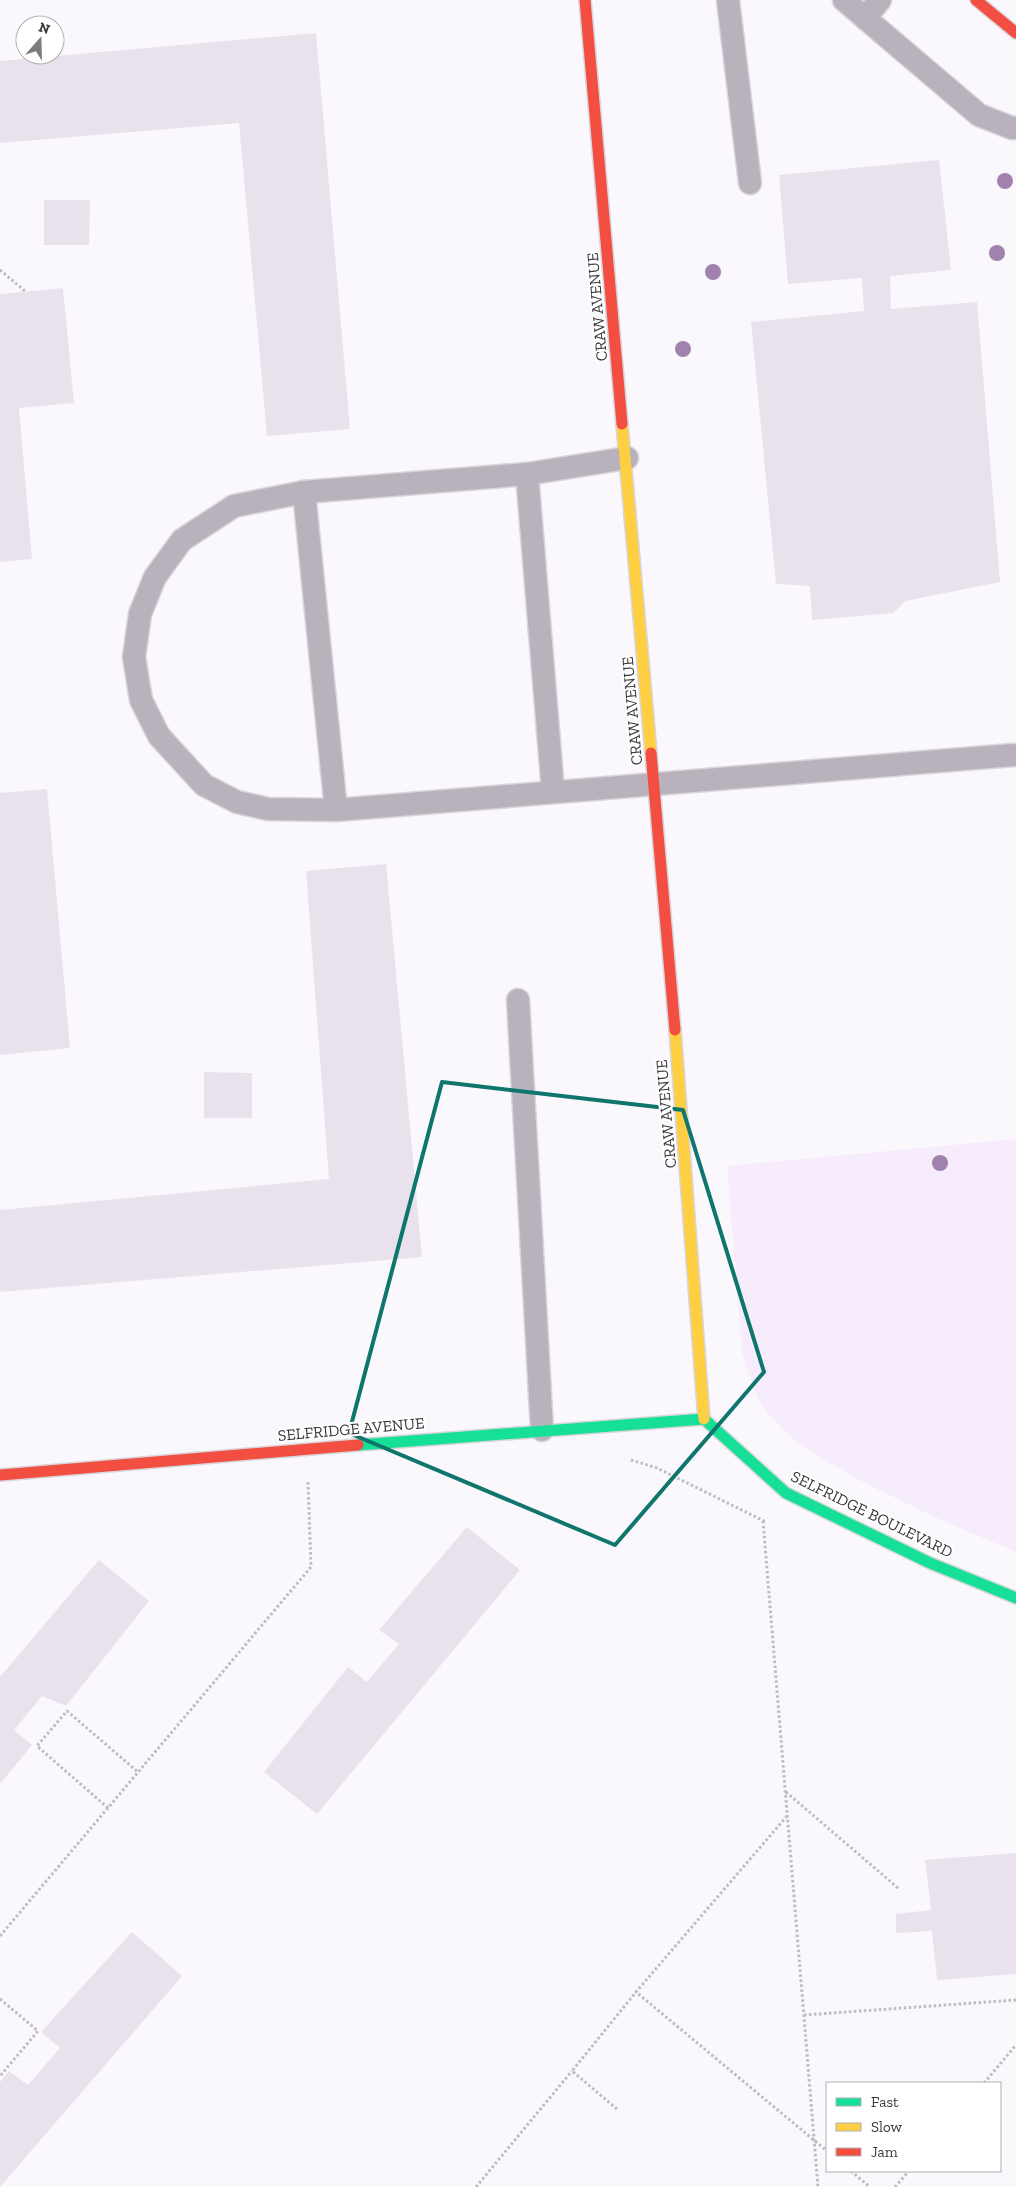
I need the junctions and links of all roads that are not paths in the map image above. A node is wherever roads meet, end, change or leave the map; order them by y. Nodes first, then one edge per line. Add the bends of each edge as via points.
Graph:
1 (585, 0) edge
2 (728, 0) edge
3 (844, 0) edge
4 (880, 0) edge
5 (976, 0) edge
6 (865, 18) junction
7 (1016, 33) edge
8 (1016, 128) edge
9 (750, 183) dead end
10 (627, 458) junction
11 (527, 474) junction
12 (304, 492) junction
13 (1013, 755) dead end
14 (654, 784) junction
15 (553, 791) junction
16 (336, 810) junction
17 (518, 1000) dead end
18 (704, 1419) junction
19 (542, 1430) junction
20 (0, 1475) edge
21 (1016, 1598) edge

1 - 10 street, CRAW AVENUE
2 - 9 lane
3 - 6 lane
4 - 6 lane
5 - 7 street
6 - 8 lane via 978,115
10 - 11 lane
10 - 14 street, CRAW AVENUE
11 - 12 lane
11 - 15 lane
12 - 16 lane
12 - 16 lane via 234,506 182,540 155,577 140,614 134,656 141,700 159,736 204,785 237,802 268,809
13 - 14 lane
14 - 15 lane
14 - 18 street, CRAW AVENUE via 685,1142
15 - 16 lane
17 - 19 lane
18 - 19 street, SELFRIDGE AVENUE
18 - 21 street, SELFRIDGE BOULEVARD via 786,1493 930,1562
19 - 20 street, SELFRIDGE AVENUE

